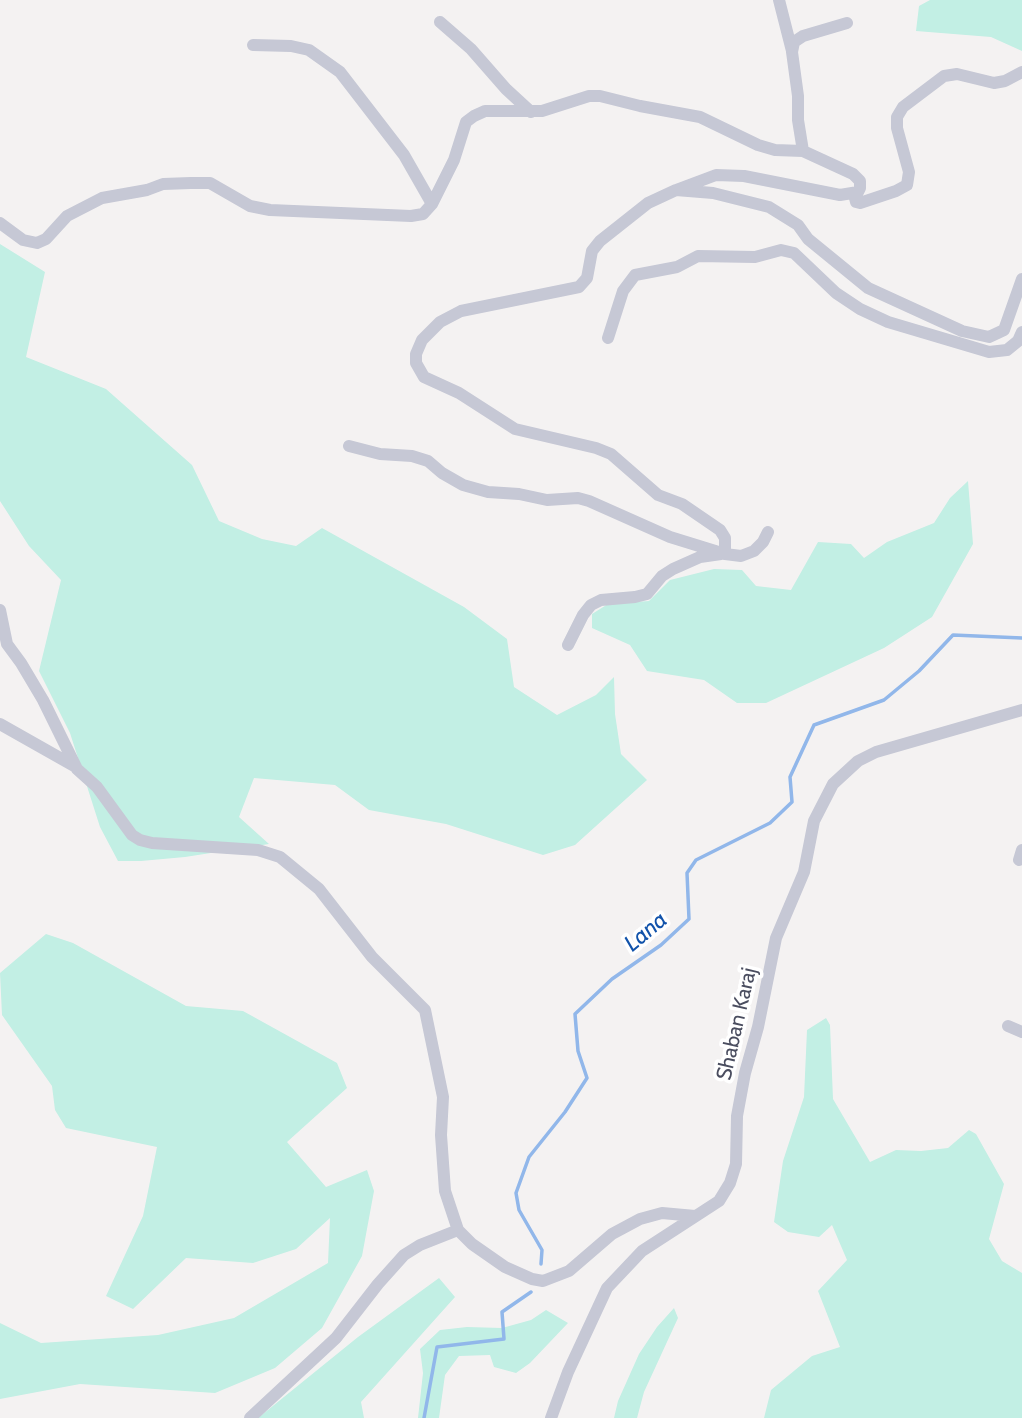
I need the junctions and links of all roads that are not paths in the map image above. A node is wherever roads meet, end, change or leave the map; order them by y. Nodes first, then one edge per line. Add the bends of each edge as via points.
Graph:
1 (779, 0) edge
2 (440, 22) dead end
3 (847, 23) dead end
4 (253, 45) dead end
5 (792, 52) junction
6 (1022, 72) edge
7 (531, 112) junction
8 (803, 151) junction
9 (676, 190) junction
10 (854, 194) junction
11 (432, 204) junction
12 (0, 223) edge
13 (1020, 284) edge
14 (1022, 303) edge
15 (1022, 332) edge
16 (608, 338) dead end
17 (349, 446) dead end
18 (768, 532) dead end
19 (725, 554) junction
20 (0, 610) edge
21 (568, 645) dead end
22 (1022, 710) edge
23 (0, 724) edge
24 (77, 769) junction
25 (1008, 1026) dead end
26 (1022, 1032) edge
27 (695, 1216) junction
28 (458, 1230) junction
29 (250, 1418) edge
30 (551, 1418) edge

1 - 5 street
2 - 7 street
3 - 5 street via 803,36 794,42
4 - 11 street via 309,50 340,72 404,155
5 - 8 street
6 - 10 street via 995,83 957,74 944,76 903,107 897,117 909,172 904,188 864,202 856,202
7 - 8 street via 600,96 700,117 775,150
7 - 11 street via 485,111 466,122
8 - 10 street via 853,174 860,181
9 - 10 street via 716,175
9 - 13 street via 713,193 769,207 798,225 808,239 868,288 962,331 989,337 999,334
9 - 19 street via 648,203 600,240 592,251 587,278 579,287 461,312 430,329 419,346 416,363 433,383 458,393 515,429 611,454 657,495 720,530
11 - 12 street via 423,214 411,216 270,210 250,206 209,183 163,184 102,198 67,216 37,243 23,240
13 - 14 street
15 - 16 street via 1007,350 989,352 888,322 860,309 794,253 781,250 755,257 698,256 669,269 635,275 623,291
17 - 19 street via 428,461 463,485 488,492 589,501 670,537
18 - 19 street via 754,551 741,556
19 - 21 street via 700,557 673,569 647,594 592,605
20 - 24 street via 7,644 43,700
22 - 27 street, Shaban Karaj via 876,752 858,761 833,784 814,821 804,872 776,938 743,1083 736,1164 730,1183 719,1201
23 - 24 street
24 - 28 street via 140,840 258,850 280,857 319,890 372,957 425,1010 443,1097 445,1191
25 - 26 street
27 - 28 street via 662,1213 640,1219 612,1234 569,1272 543,1281 487,1257
27 - 30 street, Shaban Karaj via 642,1251 607,1288
28 - 29 street via 404,1255 336,1338

